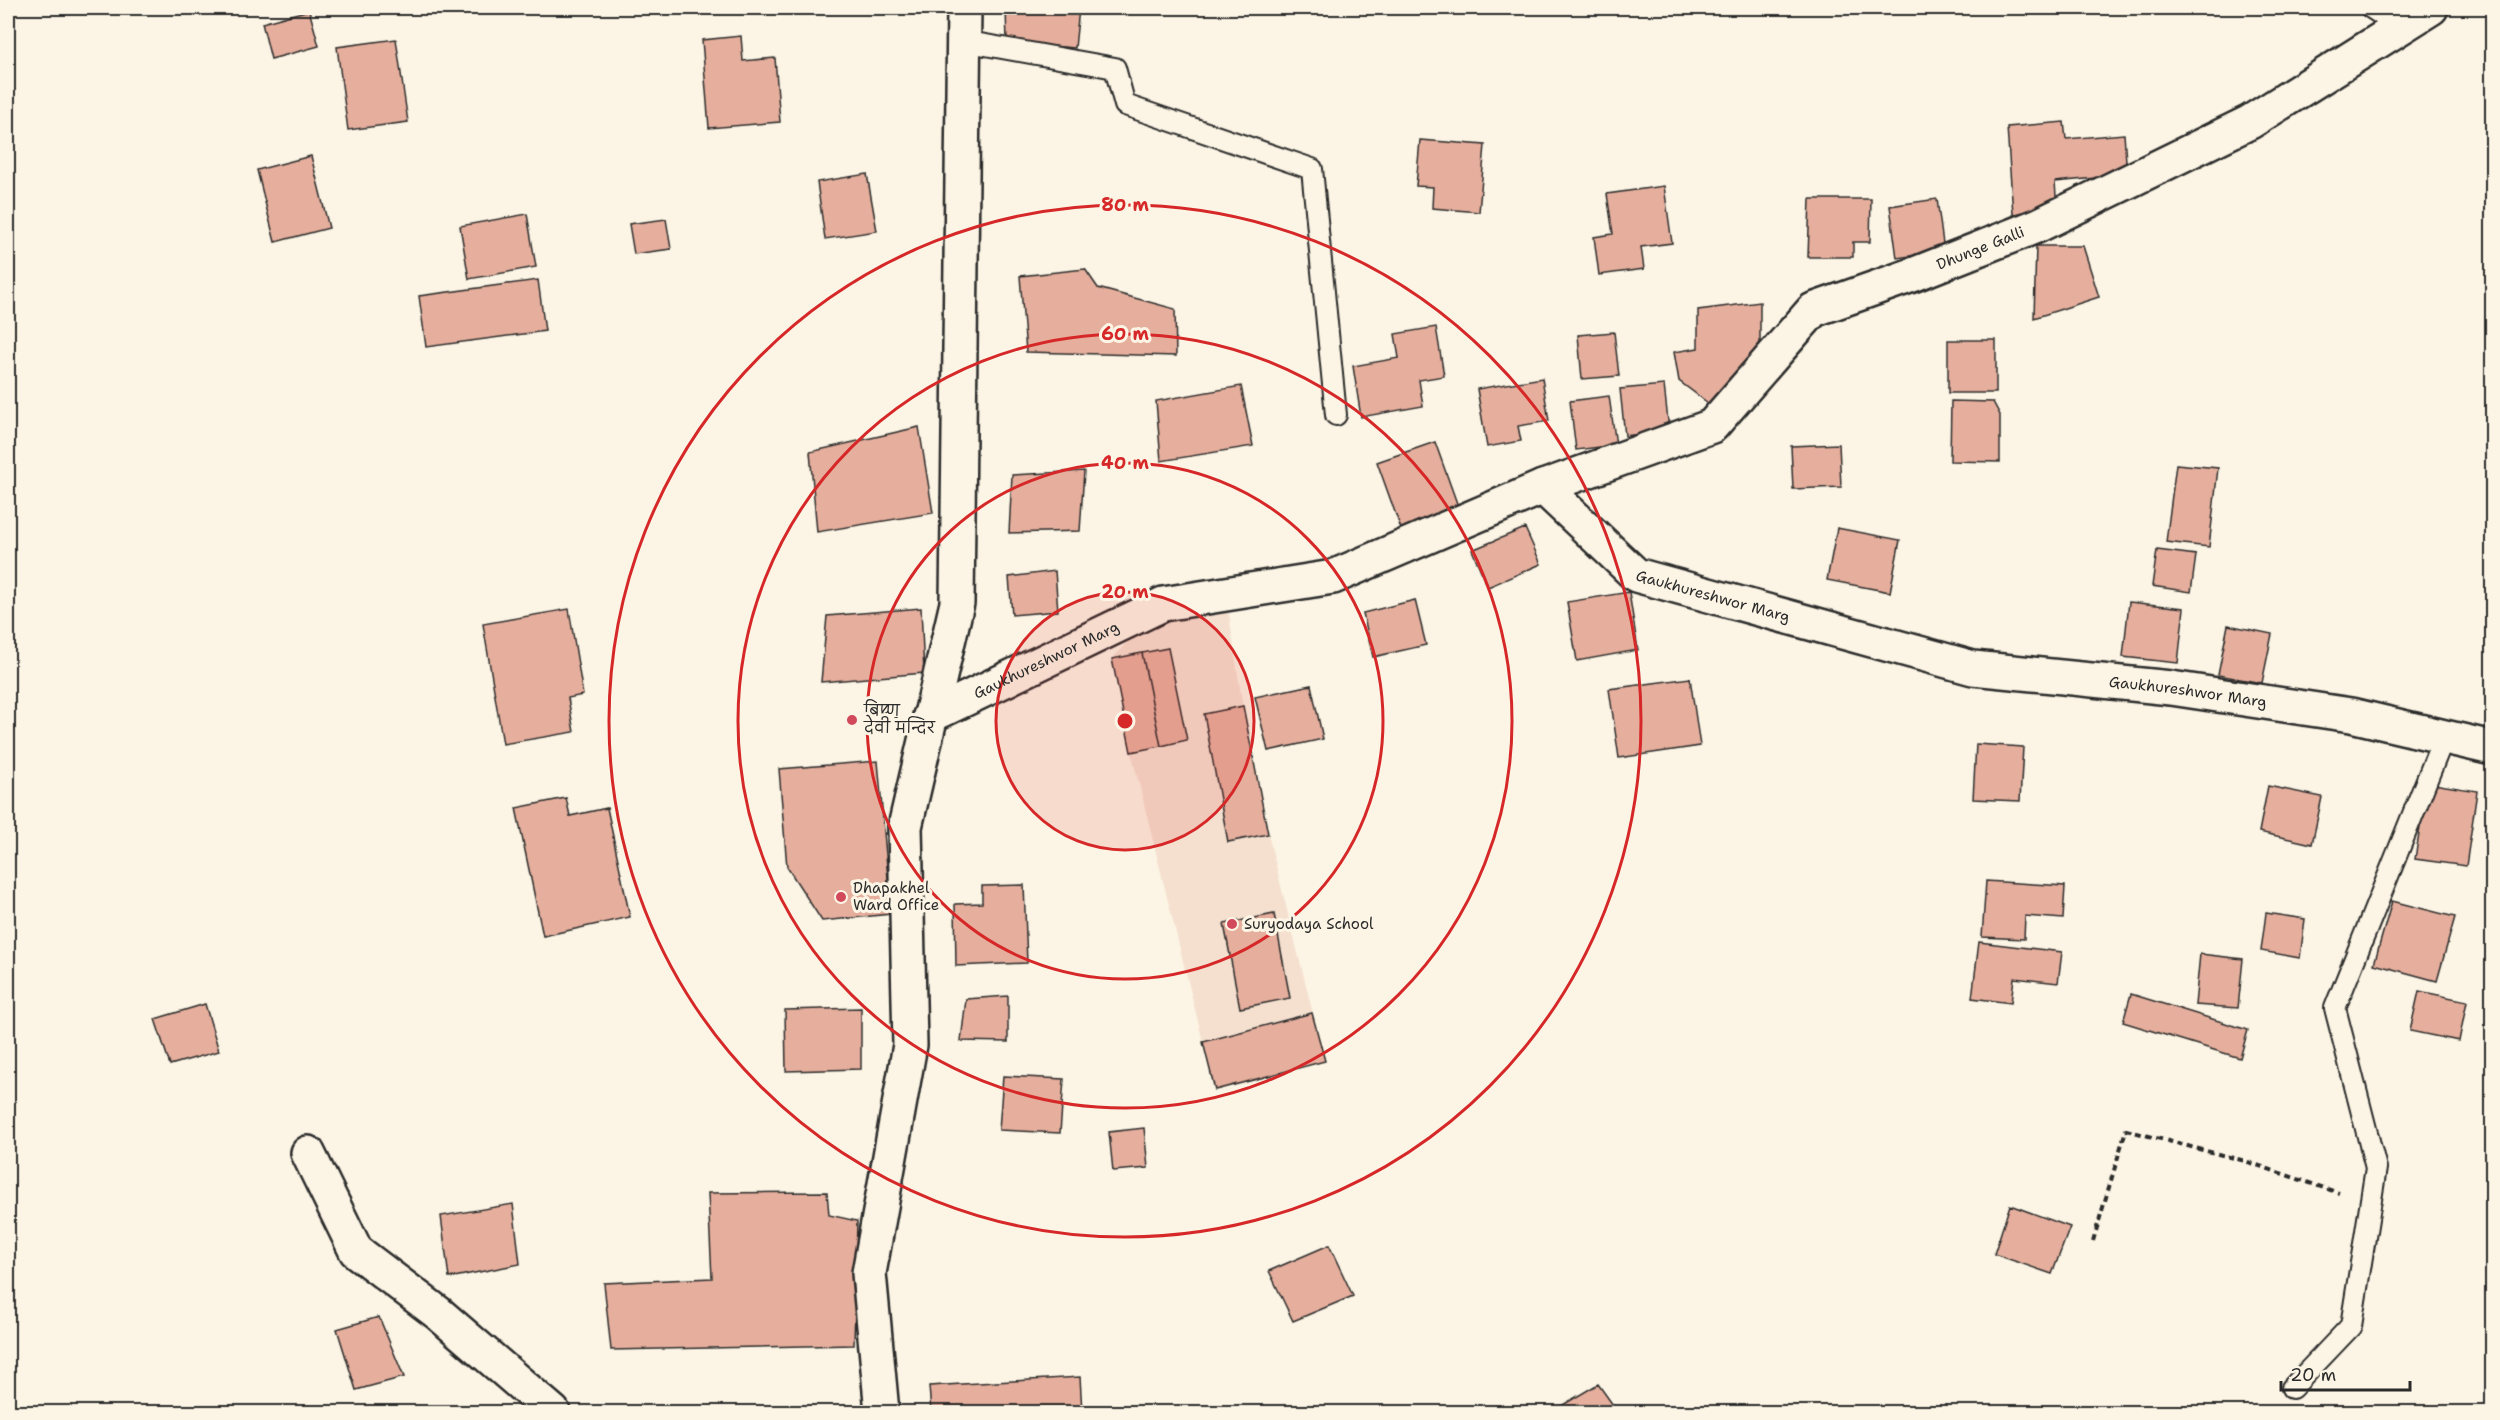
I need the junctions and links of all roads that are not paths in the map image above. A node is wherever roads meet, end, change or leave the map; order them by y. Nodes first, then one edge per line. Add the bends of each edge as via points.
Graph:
1 (963, 8) edge
2 (2371, 8) edge
3 (2431, 8) edge
4 (2400, 27) junction
5 (963, 41) junction
6 (1336, 415) dead end
7 (1543, 487) junction
8 (930, 716) junction
9 (2444, 737) junction
10 (2493, 748) edge
11 (309, 1152) dead end
12 (2292, 1388) dead end
13 (553, 1413) edge
14 (882, 1413) edge

1 - 5 street
2 - 4 lane
3 - 4 street, Dhunge Galli
4 - 7 street, Dhunge Galli via 2250,122 2050,220 1813,310 1712,426
5 - 6 lane via 1115,68 1125,105 1312,169
5 - 8 street via 957,603
7 - 8 street, Gaukhureshwor Marg via 1333,577 1163,604
7 - 9 street, Gaukhureshwor Marg via 1636,575 1973,668 2171,688 2351,715
8 - 14 street via 905,827 909,1046 869,1274
9 - 10 street, Gaukhureshwor Marg
9 - 12 lane via 2334,1008 2376,1168 2351,1326
11 - 13 street via 356,1251 438,1313

